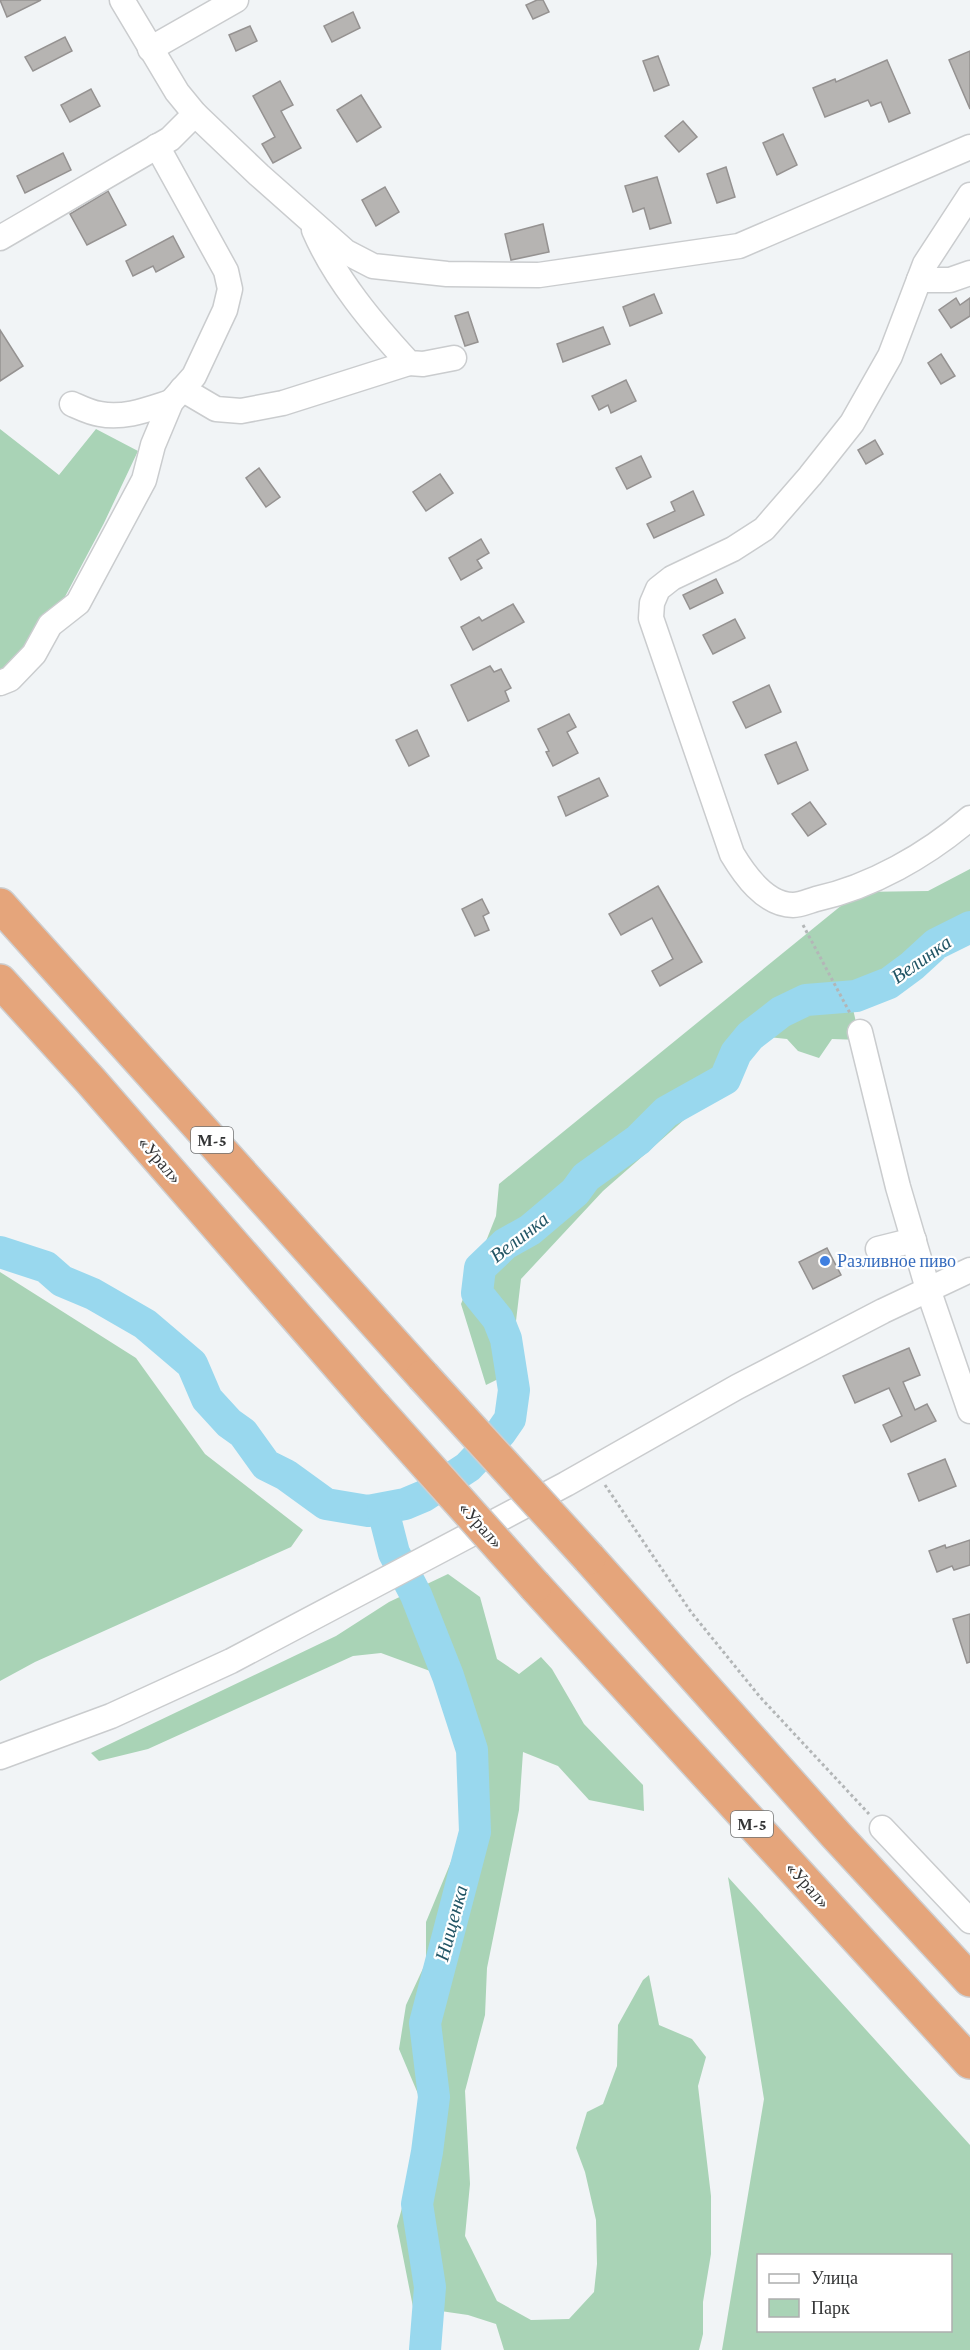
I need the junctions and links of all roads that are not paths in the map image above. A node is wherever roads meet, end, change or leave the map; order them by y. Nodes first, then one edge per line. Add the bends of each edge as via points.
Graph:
1 (122, 0) edge
2 (236, 0) edge
3 (150, 49) junction
4 (195, 114) junction
5 (157, 146) junction
6 (970, 147) edge
7 (970, 195) edge
8 (310, 221) junction
9 (0, 238) edge
10 (970, 273) edge
11 (919, 280) junction
12 (454, 358) dead end
13 (409, 363) junction
14 (177, 396) junction
15 (72, 405) dead end
16 (0, 683) edge
17 (970, 818) edge
18 (0, 904) edge
19 (0, 981) edge
20 (860, 1032) road end
21 (914, 1240) junction
22 (878, 1249) dead end
23 (970, 1270) edge
24 (928, 1288) junction
25 (970, 1411) edge
26 (0, 1758) edge
27 (882, 1828) road end
28 (970, 1921) edge
29 (970, 1980) edge
30 (970, 2062) edge

1 - 3 street
2 - 3 street
3 - 4 street
4 - 5 street via 170,139
4 - 8 street
5 - 9 street
5 - 14 street via 226,271 231,289 194,376
6 - 8 street via 739,246 538,275 447,274 374,266 346,252
7 - 11 street via 934,247
8 - 13 street via 323,252 348,290
10 - 11 street via 950,280
11 - 17 street via 878,380 852,423 810,476 764,529 658,589 651,618 732,854 753,884 774,899 792,905 828,897 885,874 945,839
12 - 13 street
13 - 14 street via 283,403 241,411 216,409
14 - 15 street via 142,411 115,416
14 - 16 street via 153,445 144,480 78,603 50,626 34,654 9,680
18 - 29 highway, М-5, bridge
19 - 30 highway, «Урал» / М-5, bridge via 535,1586
20 - 21 street
21 - 22 street
21 - 24 street
23 - 24 street
24 - 25 street
24 - 26 street via 231,1661 111,1716
27 - 28 street

